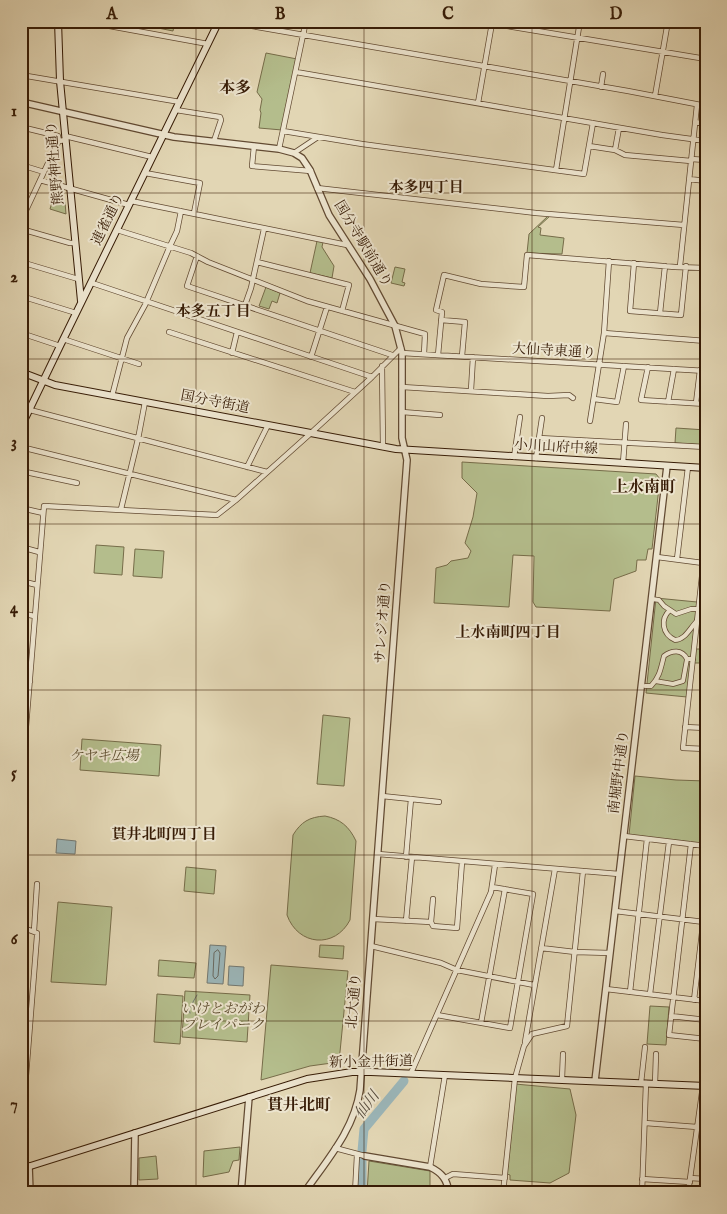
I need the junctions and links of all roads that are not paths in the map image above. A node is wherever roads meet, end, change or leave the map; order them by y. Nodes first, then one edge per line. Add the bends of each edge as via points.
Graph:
1 (58, 21) edge
2 (82, 21) edge
3 (219, 21) edge
4 (223, 21) edge
5 (306, 21) edge
6 (477, 21) edge
7 (580, 21) edge
8 (668, 21) edge
9 (700, 21) edge
10 (492, 22) edge
11 (706, 22) edge
12 (303, 36) junction
13 (577, 38) junction
14 (208, 44) junction
15 (662, 52) junction
16 (706, 58) edge
17 (485, 67) junction
18 (296, 72) junction
19 (603, 74) dead end
20 (21, 75) edge
21 (60, 81) junction
22 (570, 82) junction
23 (600, 87) junction
24 (655, 96) junction
25 (21, 102) edge
26 (180, 102) junction
27 (478, 103) junction
28 (697, 105) junction
29 (706, 106) edge
30 (176, 110) junction
31 (63, 111) junction
32 (564, 118) junction
33 (695, 122) junction
34 (593, 123) junction
35 (706, 124) edge
36 (21, 127) edge
37 (619, 128) junction
38 (283, 131) junction
39 (163, 135) junction
40 (318, 137) junction
41 (64, 139) junction
42 (693, 139) junction
43 (214, 141) junction
44 (706, 141) edge
45 (254, 146) junction
46 (589, 146) junction
47 (279, 149) junction
48 (615, 150) junction
49 (294, 153) junction
50 (152, 157) junction
51 (691, 160) junction
52 (706, 160) edge
53 (21, 165) edge
54 (556, 170) junction
55 (311, 171) junction
56 (44, 172) junction
57 (145, 172) junction
58 (689, 179) junction
59 (40, 180) junction
60 (706, 181) edge
61 (317, 188) junction
62 (70, 189) junction
63 (130, 203) junction
64 (181, 211) junction
65 (194, 213) junction
66 (21, 221) edge
67 (684, 225) junction
68 (21, 229) edge
69 (264, 229) junction
70 (117, 230) junction
71 (706, 232) edge
72 (75, 243) junction
73 (347, 245) junction
74 (170, 246) junction
75 (197, 256) junction
76 (609, 261) junction
77 (21, 262) edge
78 (257, 262) junction
79 (634, 263) junction
80 (665, 266) junction
81 (680, 266) junction
82 (686, 266) junction
83 (704, 268) edge
84 (78, 279) junction
85 (253, 279) junction
86 (92, 282) junction
87 (22, 298) edge
88 (81, 302) junction
89 (146, 302) junction
90 (245, 305) junction
91 (327, 306) junction
92 (342, 311) junction
93 (76, 313) junction
94 (660, 313) junction
95 (441, 320) junction
96 (395, 326) junction
97 (320, 330) junction
98 (169, 332) dead end
99 (237, 332) junction
100 (21, 333) edge
101 (604, 333) junction
102 (706, 341) edge
103 (61, 342) junction
104 (401, 350) junction
105 (232, 353) junction
106 (424, 354) junction
107 (392, 355) junction
108 (438, 355) junction
109 (462, 356) junction
110 (311, 357) junction
111 (473, 357) junction
112 (122, 358) junction
113 (139, 364) dead end
114 (600, 364) junction
115 (382, 365) junction
116 (624, 366) junction
117 (648, 367) junction
118 (674, 369) junction
119 (703, 370) edge
120 (21, 372) edge
121 (372, 377) junction
122 (44, 381) junction
123 (402, 387) junction
124 (471, 390) junction
125 (355, 392) junction
126 (112, 396) junction
127 (572, 398) dead end
128 (594, 399) junction
129 (145, 402) junction
130 (668, 402) junction
131 (696, 403) junction
132 (706, 404) edge
133 (30, 410) junction
134 (402, 412) junction
135 (440, 415) dead end
136 (520, 417) dead end
137 (542, 418) dead end
138 (590, 421) dead end
139 (626, 424) dead end
140 (268, 425) junction
141 (21, 428) edge
142 (311, 433) junction
143 (540, 438) junction
144 (138, 440) junction
145 (624, 442) junction
146 (21, 447) edge
147 (383, 447) junction
148 (706, 447) edge
149 (406, 450) junction
150 (514, 457) junction
151 (536, 458) junction
152 (623, 463) junction
153 (247, 466) junction
154 (667, 466) junction
155 (688, 466) junction
156 (706, 468) edge
157 (21, 471) edge
158 (267, 472) junction
159 (130, 473) junction
160 (77, 483) dead end
161 (236, 500) junction
162 (21, 508) edge
163 (121, 509) junction
164 (43, 513) junction
165 (706, 540) edge
166 (21, 547) edge
167 (39, 552) junction
168 (657, 557) junction
169 (677, 560) junction
170 (703, 563) junction
171 (21, 581) edge
172 (37, 585) junction
173 (652, 599) junction
174 (670, 610) junction
175 (698, 610) junction
176 (706, 612) edge
177 (21, 613) edge
178 (34, 616) junction
179 (697, 621) junction
180 (677, 641) junction
181 (677, 651) junction
182 (693, 658) junction
183 (687, 659) junction
184 (655, 681) junction
185 (30, 682) junction
186 (646, 686) dead end
187 (21, 690) edge
188 (685, 726) junction
189 (21, 727) edge
190 (706, 728) edge
191 (24, 731) edge
192 (706, 749) edge
193 (21, 788) edge
194 (382, 796) junction
195 (411, 800) junction
196 (438, 802) dead end
197 (624, 836) junction
198 (647, 839) junction
199 (669, 842) junction
200 (691, 844) junction
201 (706, 846) edge
202 (378, 854) junction
203 (409, 857) junction
204 (462, 862) junction
205 (495, 865) junction
206 (555, 869) junction
207 (583, 871) junction
208 (619, 874) junction
209 (37, 884) dead end
210 (492, 887) junction
211 (505, 889) junction
212 (433, 899) dead end
213 (706, 899) edge
214 (615, 911) junction
215 (638, 914) junction
216 (660, 917) junction
217 (373, 918) junction
218 (682, 920) junction
219 (406, 921) junction
220 (431, 922) junction
221 (704, 922) edge
222 (21, 927) edge
223 (34, 931) junction
224 (371, 946) junction
225 (541, 948) junction
226 (575, 952) junction
227 (610, 954) junction
228 (457, 970) junction
229 (490, 976) junction
230 (518, 982) junction
231 (534, 985) junction
232 (606, 989) junction
233 (630, 992) junction
234 (650, 994) junction
235 (672, 997) junction
236 (694, 1000) junction
237 (706, 1001) edge
238 (437, 1015) junction
239 (671, 1016) junction
240 (706, 1020) edge
241 (481, 1023) junction
242 (706, 1039) edge
243 (524, 1046) junction
244 (645, 1047) dead end
245 (564, 1054) dead end
246 (656, 1054) dead end
247 (706, 1064) edge
248 (361, 1072) junction
249 (411, 1074) junction
250 (445, 1075) junction
251 (515, 1078) junction
252 (562, 1080) junction
253 (595, 1081) junction
254 (644, 1083) junction
255 (655, 1084) junction
256 (704, 1086) edge
257 (249, 1097) junction
258 (22, 1117) edge
259 (645, 1123) junction
260 (697, 1127) junction
261 (134, 1133) junction
262 (21, 1139) edge
263 (335, 1148) junction
264 (357, 1155) junction
265 (365, 1156) joint
266 (24, 1166) edge
267 (430, 1167) junction
268 (445, 1178) junction
269 (505, 1178) junction
270 (642, 1179) junction
271 (706, 1179) edge
272 (690, 1180) junction
273 (30, 1193) edge
274 (134, 1193) edge
275 (241, 1193) edge
276 (304, 1193) edge
277 (355, 1193) edge
278 (449, 1193) edge
279 (503, 1193) edge
280 (642, 1193) edge
281 (688, 1193) edge

1 - 21 main road, 熊野神社通り
2 - 14 street
3 - 14 main road, 連雀通り
4 - 12 street
5 - 12 street
6 - 10 street
7 - 13 street
8 - 15 street
9 - 11 street
10 - 13 street
10 - 17 street
12 - 17 street
12 - 18 street
13 - 15 street
13 - 22 street
14 - 26 main road, 連雀通り
15 - 16 street
15 - 24 street
17 - 22 street
17 - 27 street
18 - 27 street
18 - 38 street
19 - 23 street
20 - 21 street
21 - 26 street
21 - 31 main road, 熊野神社通り
22 - 23 street
22 - 32 street
23 - 24 street
24 - 28 street
25 - 31 street
26 - 30 main road, 連雀通り
27 - 32 street
28 - 29 street
28 - 33 street
30 - 39 main road, 連雀通り
30 - 43 street via 220,117
31 - 39 street
31 - 41 main road, 熊野神社通り
32 - 34 street
32 - 54 street
33 - 35 street
33 - 42 street
34 - 37 street
34 - 46 street
36 - 41 street
37 - 42 street
37 - 48 street
38 - 40 street
38 - 47 street
39 - 43 street
39 - 50 main road, 連雀通り
40 - 49 street
40 - 54 street
41 - 50 street
41 - 56 street via 57,144
41 - 62 main road, 熊野神社通り
42 - 44 street
42 - 51 street
43 - 45 street
45 - 47 street
45 - 55 street via 252,166
46 - 48 street
46 - 54 street via 584,174
47 - 49 street
48 - 51 street via 625,155
49 - 55 street, 国分寺駅前通り via 305,161
50 - 57 main road, 連雀通り
51 - 52 street
51 - 58 street
53 - 56 street
55 - 61 street, 国分寺駅前通り
56 - 59 street
57 - 63 main road, 連雀通り
57 - 65 street via 200,182
58 - 60 street
58 - 67 street
59 - 62 street
59 - 66 street
61 - 67 street via 536,213
61 - 73 street, 国分寺駅前通り
62 - 63 street
62 - 72 main road, 熊野神社通り
63 - 64 street
63 - 70 main road, 連雀通り
64 - 65 street
64 - 74 street
65 - 69 street
67 - 81 street
68 - 72 street
69 - 73 street
69 - 78 street
70 - 74 street
70 - 86 main road, 連雀通り
71 - 83 street
72 - 84 main road, 熊野神社通り
73 - 96 street, 国分寺駅前通り
74 - 75 street
74 - 89 street
75 - 85 street
75 - 90 street via 187,286
76 - 79 street
76 - 95 street via 527,255 524,287 481,284 444,275 436,310 442,312
76 - 101 street
77 - 84 street
78 - 85 street
78 - 92 street via 349,285
79 - 80 street
79 - 94 street via 630,311
80 - 81 street
80 - 94 street
81 - 82 street
82 - 83 street
82 - 94 street via 681,315
84 - 88 main road, 熊野神社通り
85 - 90 street
85 - 91 street
86 - 88 main road, 連雀通り
86 - 89 street
87 - 93 street
88 - 93 main road, 連雀通り
89 - 99 street
89 - 112 street via 127,338
90 - 97 street
91 - 92 street
91 - 97 street
92 - 96 street
93 - 103 main road, 連雀通り
95 - 108 street
95 - 109 street via 465,322
96 - 104 street, 国分寺駅前通り
96 - 106 street via 425,334
97 - 107 street
97 - 110 street
98 - 105 street
99 - 105 street
99 - 110 street
100 - 103 street
101 - 102 street
101 - 114 street
103 - 112 street
103 - 122 main road, 連雀通り
104 - 106 street, 大仙寺東通り
104 - 107 street
104 - 123 street, 国分寺駅前通り
105 - 125 street
106 - 108 street, 大仙寺東通り
107 - 115 street
108 - 109 street, 大仙寺東通り
109 - 111 street, 大仙寺東通り
110 - 121 street
111 - 114 street, 大仙寺東通り
111 - 124 street
112 - 113 street
112 - 126 street
114 - 116 street, 大仙寺東通り
114 - 128 street
115 - 121 street
115 - 147 street
116 - 117 street, 大仙寺東通り
116 - 128 street via 617,402
117 - 118 street, 大仙寺東通り
117 - 130 street via 641,400
118 - 119 street, 大仙寺東通り
118 - 130 street
119 - 131 street
120 - 122 main road, 国分寺街道
121 - 125 street
122 - 126 main road, 国分寺街道
122 - 133 main road, 連雀通り
123 - 124 street
123 - 134 street, 国分寺駅前通り
124 - 127 street via 569,395
125 - 142 street
126 - 129 main road, 国分寺街道
128 - 138 street
129 - 140 main road, 国分寺街道
129 - 144 street
130 - 131 street
131 - 132 street
133 - 141 main road, 連雀通り
133 - 144 street
134 - 135 street
134 - 149 street, 国分寺駅前通り via 402,438
136 - 150 street
137 - 143 street
139 - 145 street
140 - 142 main road, 国分寺街道
140 - 153 street
142 - 147 main road, 国分寺街道
142 - 158 street
143 - 145 street
143 - 151 street
144 - 153 street
144 - 159 street
145 - 148 street
145 - 152 street
146 - 159 street
147 - 149 main road, 国分寺街道
149 - 150 main road, 小川山府中線
149 - 194 street, サレジオ通り via 408,460
150 - 151 main road, 小川山府中線
151 - 152 main road, 小川山府中線
152 - 154 main road, 小川山府中線
153 - 158 street
154 - 155 main road, 小川山府中線
154 - 168 street, 南堀野中通り
155 - 156 main road, 小川山府中線
155 - 169 street
157 - 160 street
158 - 161 street
159 - 161 street
159 - 163 street
161 - 163 street via 216,515
162 - 164 street
163 - 164 street via 44,506
164 - 167 street
165 - 170 street
166 - 167 street
167 - 172 street
168 - 169 street
168 - 173 street, 南堀野中通り
169 - 170 street
170 - 175 street
171 - 172 street
172 - 178 street
173 - 174 street via 659,600
173 - 197 street, 南堀野中通り
174 - 175 street via 676,614
174 - 180 street via 664,619 664,629 671,639
175 - 176 street
175 - 179 street
177 - 178 street
178 - 185 street
179 - 180 street
179 - 182 street
180 - 181 street
181 - 183 street
181 - 184 street via 664,656
182 - 183 street
182 - 188 street
183 - 184 street via 683,681 673,684
184 - 186 street
185 - 187 street
185 - 191 street
188 - 190 street
188 - 192 street via 683,748
189 - 191 street
191 - 193 street
194 - 195 street
194 - 202 street, 北大通り
195 - 196 street
195 - 203 street
197 - 198 street
197 - 208 street, 南堀野中通り
198 - 199 street
198 - 215 street
199 - 200 street
199 - 216 street
200 - 201 street
200 - 218 street
202 - 203 street
202 - 217 street, 北大通り
203 - 204 street
203 - 219 street
204 - 205 street
204 - 220 street via 457,928 433,926
205 - 206 street
205 - 210 street
206 - 207 street
206 - 225 street
207 - 208 street
207 - 226 street
208 - 214 street, 南堀野中通り
209 - 223 street
210 - 211 street
210 - 228 street
211 - 229 street
211 - 230 street via 533,894
212 - 220 street
213 - 221 street
214 - 215 street
214 - 227 street, 南堀野中通り
215 - 216 street
215 - 233 street
216 - 218 street
216 - 234 street
217 - 219 street
217 - 224 street, 北大通り
218 - 221 street
218 - 235 street
219 - 220 street
221 - 236 street
222 - 223 street
223 - 258 street via 37,936
224 - 228 street
224 - 248 street, 北大通り
225 - 226 street
225 - 231 street
226 - 227 street
226 - 243 street via 567,1026 532,1034
227 - 232 street, 南堀野中通り
228 - 229 street
228 - 238 street
229 - 230 street
229 - 241 street
230 - 231 street
230 - 241 street via 510,1028
231 - 243 street
232 - 233 street
232 - 253 street, 南堀野中通り
233 - 234 street
234 - 235 street
235 - 236 street
235 - 239 street
236 - 237 street
238 - 241 street
238 - 249 street
239 - 240 street
239 - 242 street via 669,1035
243 - 251 street
244 - 254 street
245 - 252 street
246 - 255 street
247 - 256 street
248 - 249 main road, 新小金井街道
248 - 257 main road, 新小金井街道 via 315,1077
248 - 263 street, 北大通り via 355,1112
249 - 250 main road, 新小金井街道
250 - 251 main road, 新小金井街道
250 - 267 street
251 - 252 main road, 新小金井街道
251 - 269 street
252 - 253 main road, 新小金井街道
253 - 254 main road, 新小金井街道
254 - 255 main road, 新小金井街道
254 - 259 street
255 - 256 main road, 新小金井街道
256 - 260 street
257 - 261 main road, 新小金井街道
257 - 275 street
258 - 262 street
259 - 260 street
259 - 270 street
260 - 272 street
261 - 266 main road, 新小金井街道
261 - 274 street
263 - 264 street
263 - 276 street, 北大通り
264 - 265 street
264 - 277 street
265 - 267 street
266 - 273 street
267 - 268 street
268 - 269 street via 453,1174
268 - 278 street
269 - 279 street
270 - 272 street
270 - 280 street
271 - 272 street
272 - 281 street

